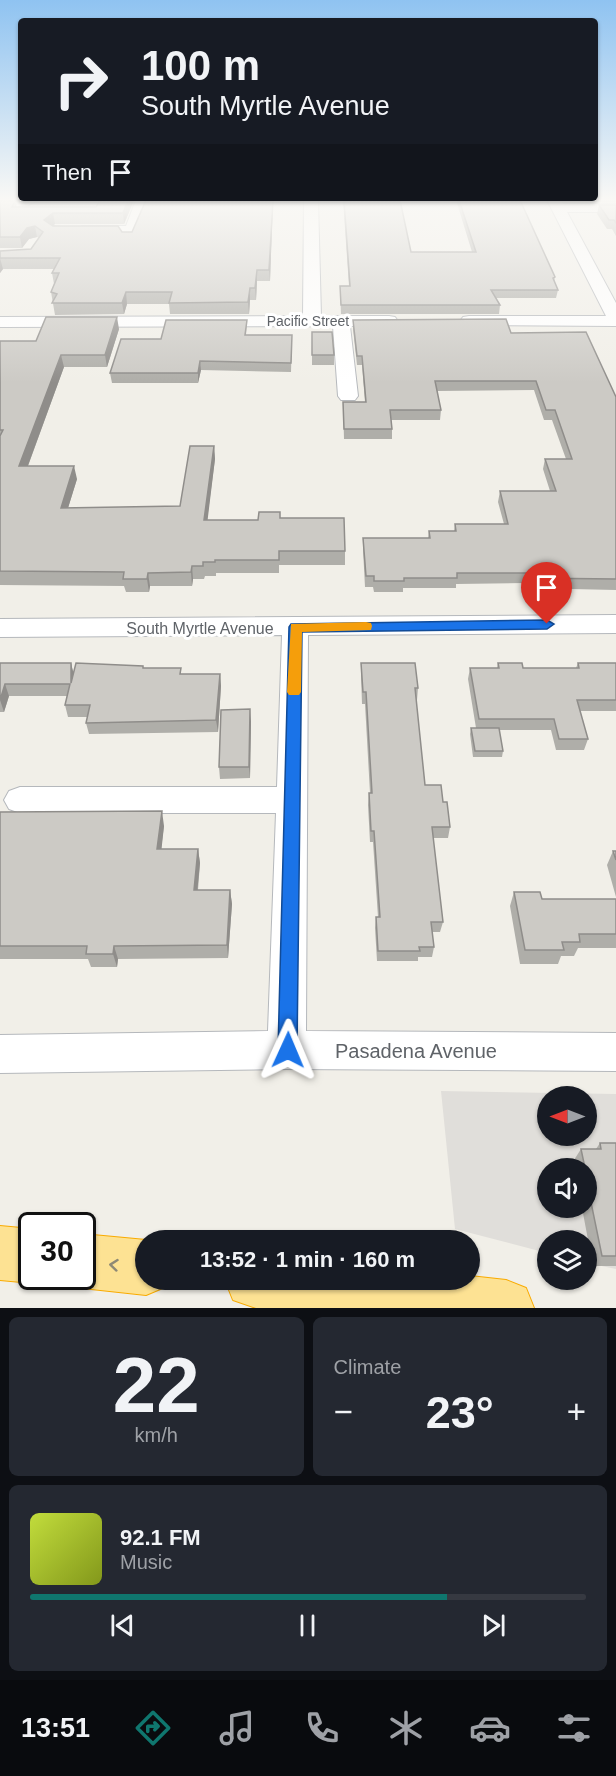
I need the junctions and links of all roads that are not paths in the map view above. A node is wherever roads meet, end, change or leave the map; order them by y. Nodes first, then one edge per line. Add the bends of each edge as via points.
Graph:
1 (312, 261) edge
2 (586, 261) edge
3 (616, 320) edge
4 (312, 321) junction
5 (341, 321) junction
6 (400, 321) edge
7 (448, 321) edge
8 (0, 322) edge
9 (348, 396) dead end
10 (616, 624) edge
11 (296, 627) junction
12 (0, 628) edge
13 (20, 800) dead end
14 (292, 800) junction
15 (288, 1050) junction
16 (616, 1052) edge
17 (0, 1054) edge
18 (0, 1253) edge
19 (18, 1255) edge
20 (96, 1263) edge
21 (135, 1267) edge
22 (343, 1290) edge
23 (506, 1308) edge

1 - 4 street
2 - 3 street
3 - 7 street
4 - 5 street, Pacific Street
4 - 8 street, Pacific Street
5 - 6 street, Pacific Street
5 - 9 street
10 - 11 street, South Myrtle Avenue
11 - 12 street, South Myrtle Avenue
11 - 14 street
13 - 14 street
14 - 15 street
15 - 16 street, Pasadena Avenue
15 - 17 street, Pasadena Avenue
18 - 19 highway
21 -> 20 highway
22 - 23 highway

